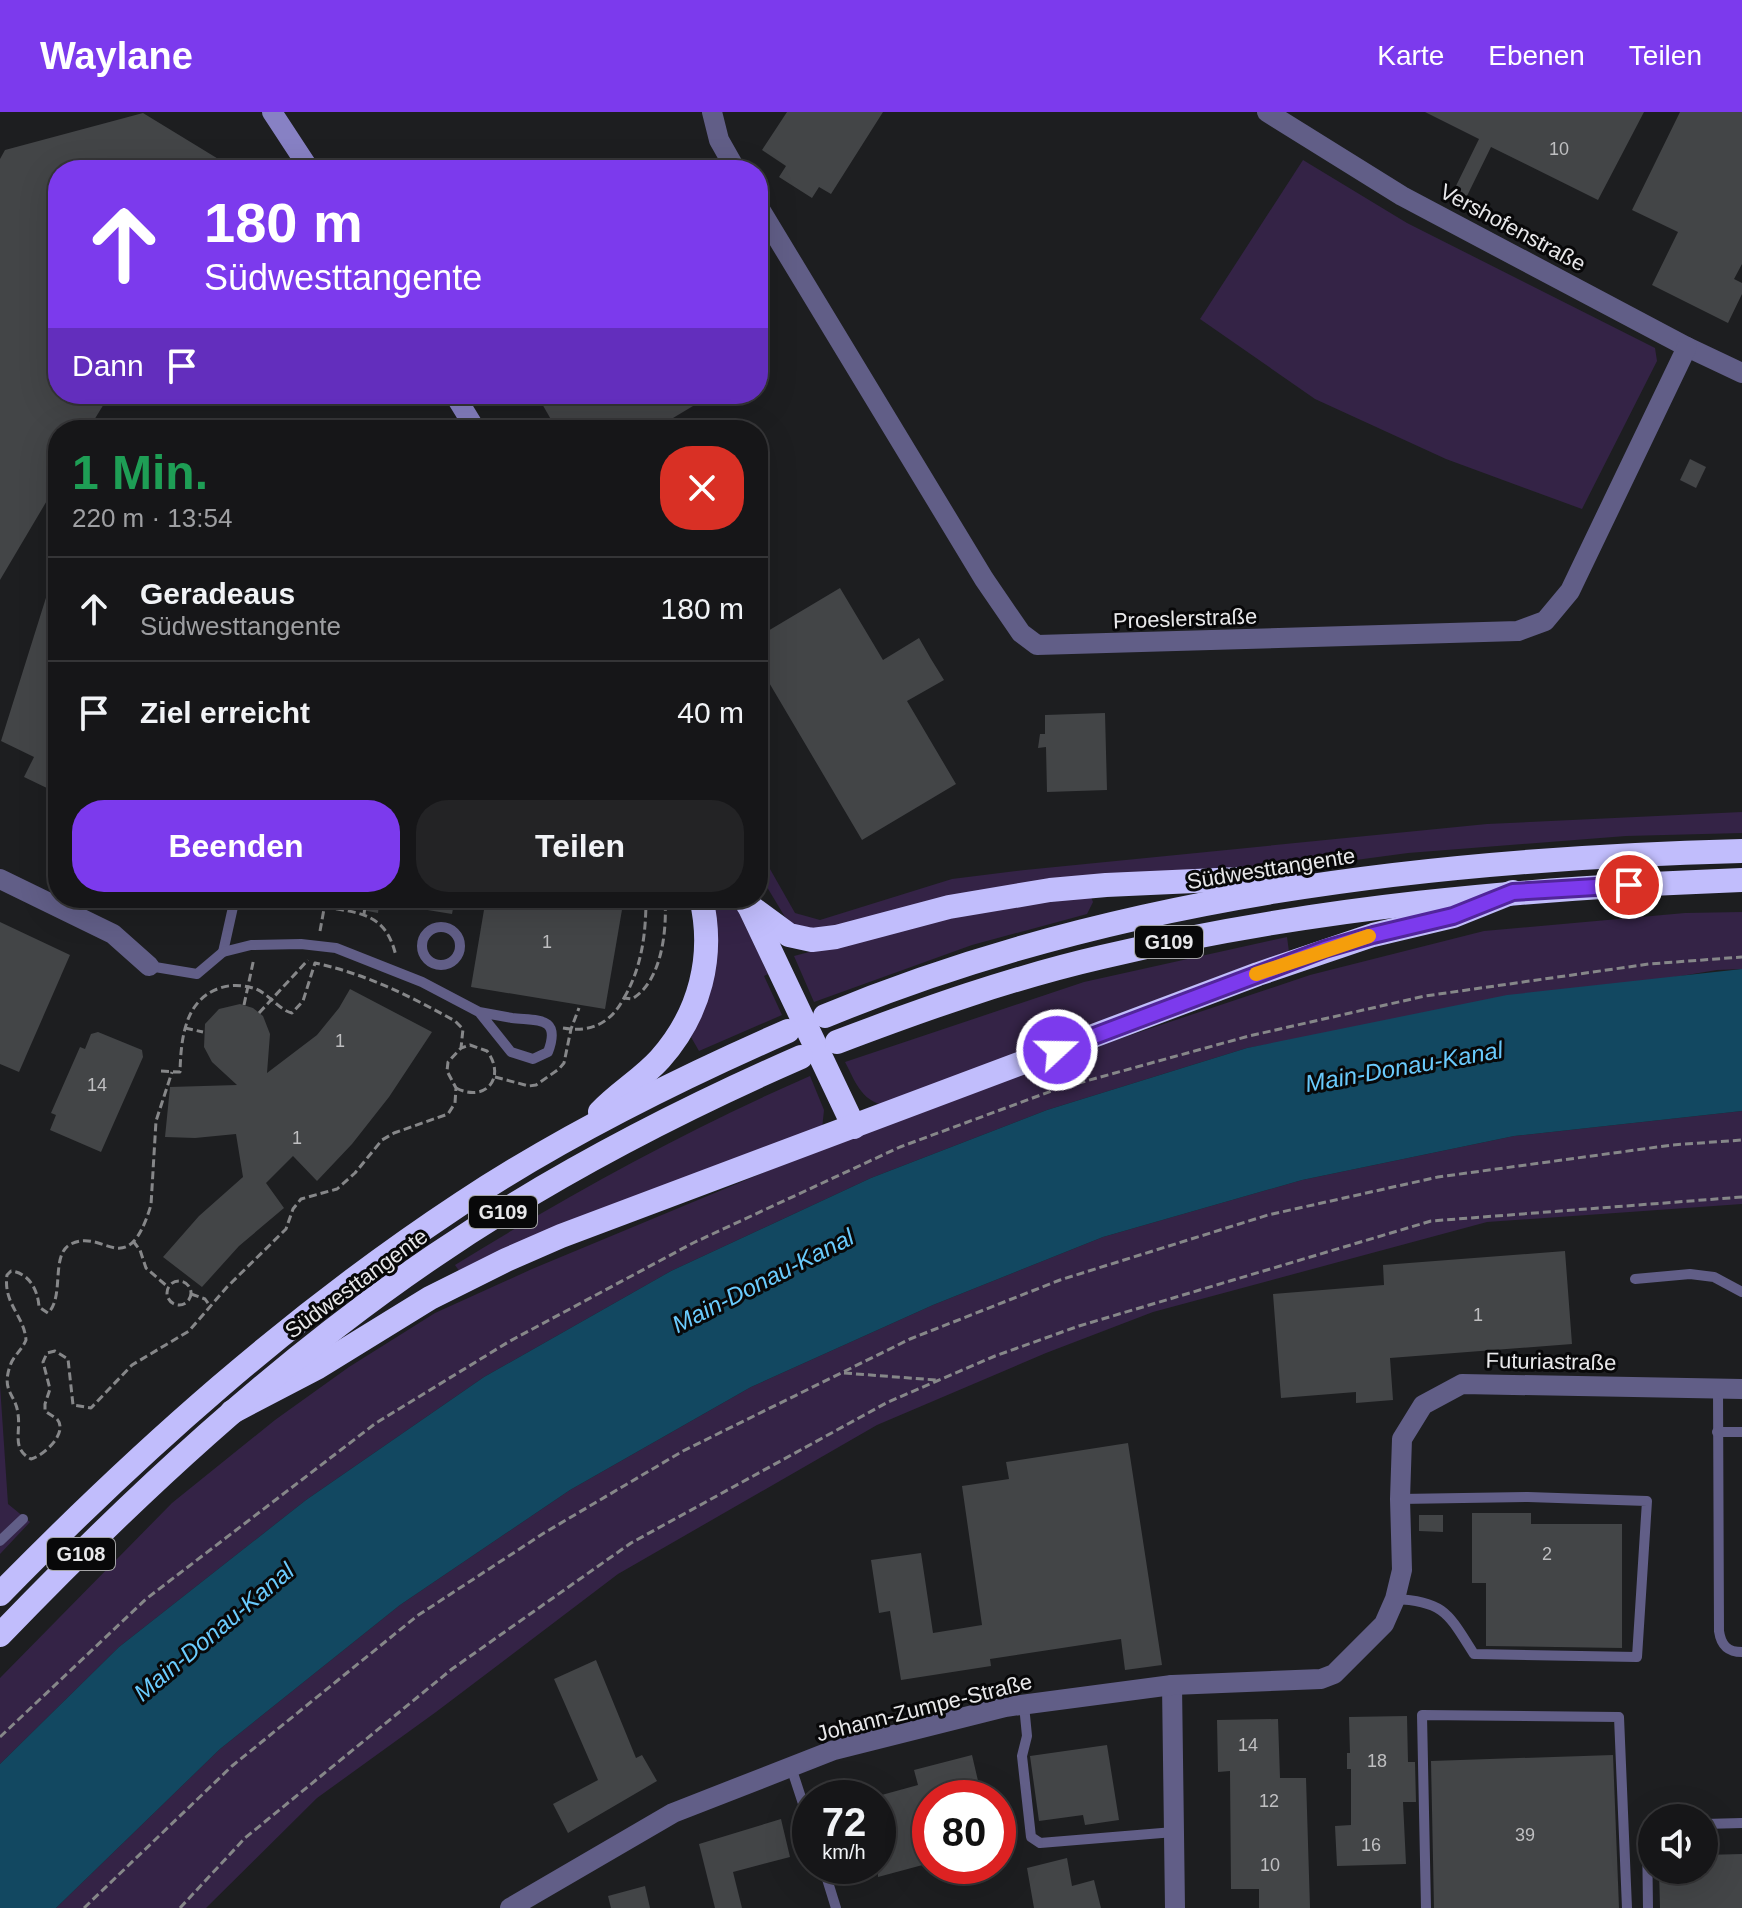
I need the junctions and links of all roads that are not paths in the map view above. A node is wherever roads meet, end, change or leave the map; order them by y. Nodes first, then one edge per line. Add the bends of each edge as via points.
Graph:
1 (272, 112) edge
2 (712, 112) edge
3 (1267, 112) edge
4 (303, 160) edge
5 (730, 160) edge
6 (768, 223) edge
7 (1687, 347) junction
8 (1742, 373) edge
9 (1742, 851) edge
10 (0, 879) edge
11 (1347, 880) junction
12 (1742, 880) edge
13 (1513, 892) junction
14 (48, 902) edge
15 (60, 908) edge
16 (233, 908) edge
17 (703, 908) edge
18 (749, 908) edge
19 (754, 908) edge
20 (223, 952) junction
21 (432, 963) dead end
22 (149, 966) joint
23 (422, 982) junction
24 (479, 1012) junction
25 (825, 1016) dead end
26 (788, 1031) dead end
27 (837, 1042) dead end
28 (801, 1057) dead end
29 (854, 1127) junction
30 (584, 1130) junction
31 (1635, 1279) dead end
32 (1742, 1292) edge
33 (1718, 1389) junction
34 (1742, 1389) edge
35 (232, 1412) junction
36 (1717, 1432) junction
37 (1742, 1432) edge
38 (142, 1455) joint
39 (163, 1475) joint
40 (1400, 1499) junction
41 (23, 1519) dead end
42 (0, 1541) edge
43 (0, 1594) edge
44 (1395, 1599) junction
45 (0, 1635) edge
46 (1742, 1652) edge
47 (1334, 1674) joint
48 (1172, 1685) junction
49 (1024, 1705) junction
50 (791, 1767) junction
51 (795, 1780) edge
52 (1742, 1823) edge
53 (1718, 1824) edge
54 (1174, 1832) junction
55 (829, 1884) edge
56 (1648, 1884) edge
57 (510, 1908) edge
58 (836, 1908) edge
59 (1175, 1908) edge
60 (1426, 1908) edge
61 (1627, 1908) edge
62 (1648, 1908) edge

1 - 4 main road
2 - 5 street
3 - 7 street, Vershofenstraße via 1402,196
6 - 7 street, Proeslerstraße via 984,579 1021,633 1037,645 1518,631 1545,621 1570,591
7 - 8 street, Vershofenstraße
9 - 11 highway, Südwesttangente / G109 via 1549,860
10 - 14 street
11 - 19 highway via 1269,877 1050,890 949,907 812,940 789,935
11 - 25 highway, Südwesttangente / G109 via 1204,904 1056,938
12 - 13 highway, G109
13 - 27 highway, G109 via 1328,913 1138,949 1016,980
13 - 29 highway via 1453,916 1314,953
15 - 22 street via 113,934
16 - 20 lane
17 - 30 highway via 706,959 686,1023 659,1060
18 - 29 highway
20 - 22 lane via 197,974
20 - 23 lane via 257,945 336,948
21 - 23 lane
23 - 24 lane
24 - 24 lane via 511,1052 533,1059 548,1052 552,1034 541,1019
26 - 30 highway, Südwesttangente / G109
28 - 35 highway, Südwesttangente / G109 via 624,1141 514,1205 383,1292
29 - 35 highway via 506,1260
30 - 38 highway, Südwesttangente / G109 via 464,1201 347,1283 238,1369
31 - 32 lane via 1690,1274 1714,1277
33 - 34 street, Futuriastraße
33 - 36 lane
33 - 40 street, Futuriastraße via 1462,1384 1423,1405 1402,1439
35 - 39 highway, Südwesttangente / G109
36 - 37 lane
36 - 46 lane via 1719,1631 1727,1650
38 - 43 highway, Südwesttangente / G108
39 - 45 highway, Südwesttangente / G108
40 - 44 street, Futuriastraße via 1402,1570
40 - 44 lane via 1647,1501 1637,1657 1474,1654 1442,1609
41 - 42 lane
44 - 47 street, Futuriastraße via 1384,1624
47 - 48 street, Johann-Zumpe-Straße via 1321,1679
48 - 49 street, Johann-Zumpe-Straße
48 - 54 street
49 - 50 street, Johann-Zumpe-Straße via 834,1750
49 - 54 lane via 1027,1736 1022,1756 1031,1837 1040,1843
50 - 51 lane
50 - 57 street, Johann-Zumpe-Straße via 673,1813
52 - 53 lane
54 - 59 street
55 - 58 lane
56 - 62 lane
60 - 61 lane via 1422,1715 1619,1717

